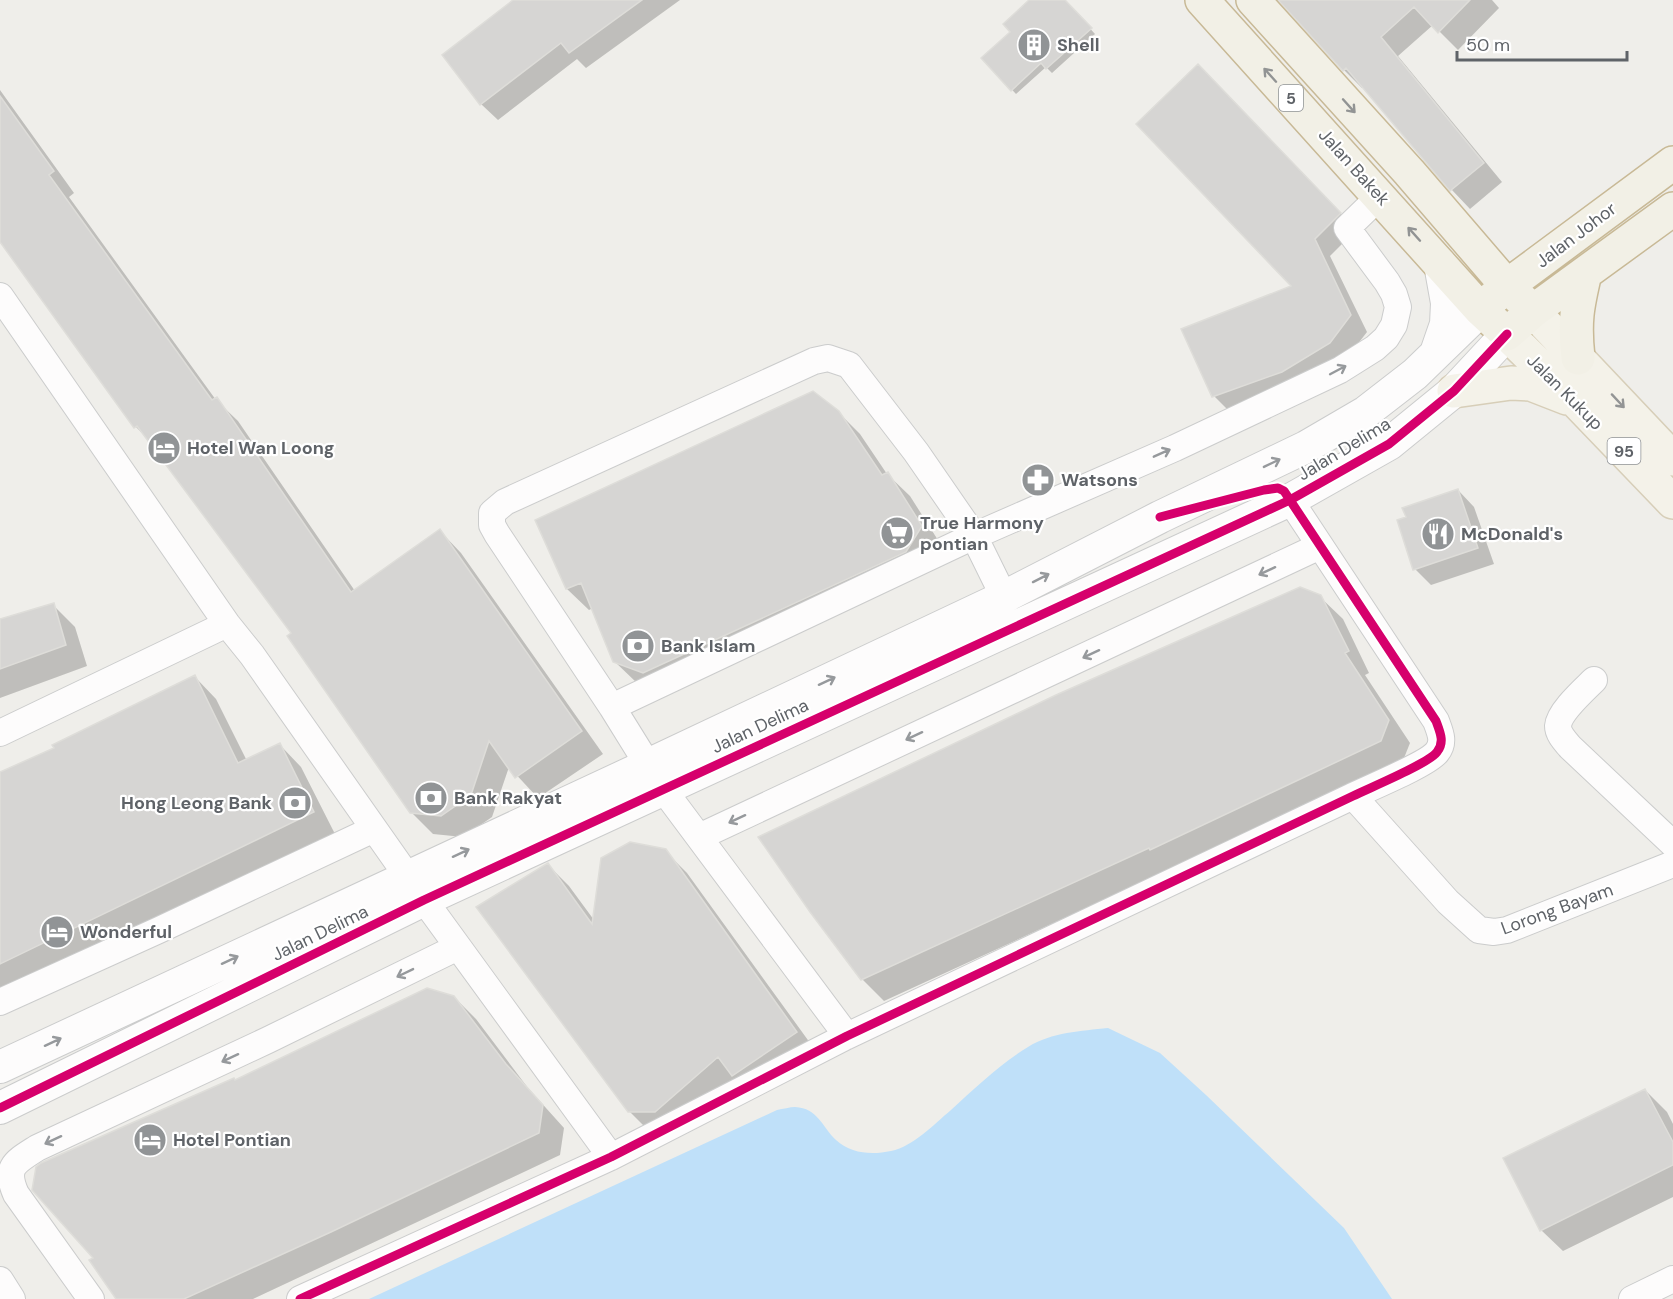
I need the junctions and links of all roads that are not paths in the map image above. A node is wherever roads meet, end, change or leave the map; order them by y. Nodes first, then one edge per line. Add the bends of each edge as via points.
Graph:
1 (1202, 0) edge
2 (1253, 0) edge
3 (1673, 163) edge
4 (1380, 196) junction
5 (1673, 209) edge
6 (1440, 264) junction
7 (1586, 273) junction
8 (1507, 286) junction
9 (0, 296) edge
10 (1481, 310) junction
11 (1533, 311) junction
12 (1507, 334) junction
13 (1436, 354) junction
14 (1578, 358) junction
15 (1454, 391) junction
16 (1575, 400) junction
17 (1673, 459) edge
18 (1290, 500) junction
19 (1673, 502) edge
20 (1160, 517) junction
21 (974, 536) junction
22 (1320, 546) junction
23 (1004, 597) junction
24 (227, 624) junction
25 (1594, 680) dead end
26 (612, 707) junction
27 (0, 733) edge
28 (656, 777) junction
29 (1353, 796) junction
30 (374, 829) junction
31 (699, 837) junction
32 (1673, 844) edge
33 (1673, 864) edge
34 (416, 889) junction
35 (458, 947) junction
36 (0, 1002) edge
37 (847, 1036) junction
38 (0, 1067) edge
39 (0, 1108) edge
40 (611, 1157) junction
41 (1673, 1279) edge
42 (0, 1280) edge
43 (12, 1299) edge
44 (92, 1299) edge
45 (300, 1299) edge
46 (1632, 1299) edge

4 -> 1 highway, Jalan Bakek / 5
2 -> 8 highway, Jalan Bakek / 5
3 - 8 highway, Jalan Johor
6 -> 4 highway, Jalan Bakek / 5
21 -> 4 street via 1174,448 1340,370 1375,348 1394,325 1398,307 1387,282 1347,228
5 - 7 highway, Jalan Johor
6 - 10 highway, Jalan Bakek / 5
6 - 13 street via 1447,303 1446,324
7 - 11 highway, Jalan Johor
7 - 14 highway via 1576,308
8 - 10 highway, Jalan Johor
8 - 11 highway, Jalan Bakek / 5
9 - 24 street
10 - 12 highway, Jalan Bakek / 5
10 - 13 street, Jalan Delima
11 - 12 highway, Jalan Johor
11 - 14 main road, Jalan Kukup / 95
12 - 15 street, Jalan Delima
12 - 16 main road, Jalan Kukup / 95
20 -> 13 street, Jalan Delima via 1306,447 1366,412
14 -> 17 main road, Jalan Kukup / 95
15 - 16 main road via 1531,384
15 - 18 street, Jalan Delima via 1389,444
16 - 19 main road, Jalan Kukup / 95
18 - 20 street via 1278,488
18 - 22 street
18 - 28 street, Jalan Delima
23 -> 20 street, Jalan Delima
21 - 23 street
21 - 26 street
21 - 26 street via 849,365 828,358 505,502 492,513 492,525
22 - 29 street via 1436,721 1442,738 1437,752 1425,761
22 -> 31 street
28 -> 23 street, Jalan Delima
24 - 27 street
24 - 30 street
25 - 32 street via 1560,720 1561,735
26 - 28 street
28 - 31 street
28 - 34 street, Jalan Delima
29 - 33 street, Lorong Bayam via 1448,902 1479,930 1508,930
29 - 37 street
30 - 34 street
30 - 36 street
31 - 37 street
34 - 35 street
38 -> 34 street, Jalan Delima
34 - 39 street, Jalan Delima
35 - 40 street
35 -> 44 street via 19,1159 10,1180 16,1194
37 - 40 street
40 - 45 street
41 - 46 street
42 - 43 street

